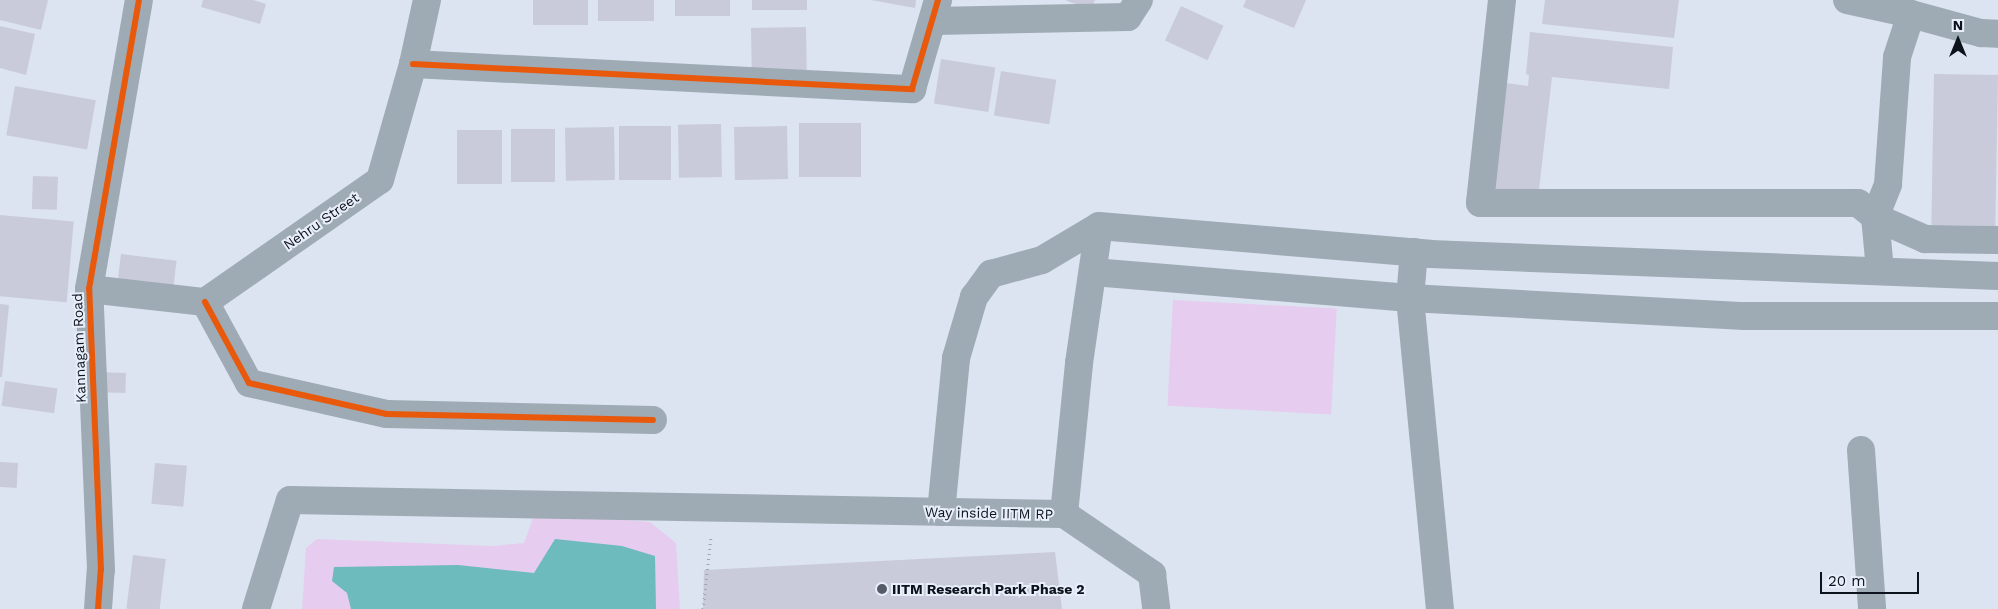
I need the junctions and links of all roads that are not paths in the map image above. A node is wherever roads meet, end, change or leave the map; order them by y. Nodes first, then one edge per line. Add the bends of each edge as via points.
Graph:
1 (139, 0) edge
2 (427, 0) edge
3 (1139, 0) edge
4 (1502, 0) edge
5 (1847, 0) edge
6 (936, 11) edge
7 (1911, 14) junction
8 (1998, 34) edge
9 (413, 64) junction
10 (1875, 217) junction
11 (1099, 226) junction
12 (1998, 240) edge
13 (1414, 252) junction
14 (1880, 270) junction
15 (1093, 272) junction
16 (1998, 276) edge
17 (89, 289) junction
18 (1410, 298) junction
19 (205, 302) junction
20 (1998, 316) edge
21 (654, 420) dead end
22 (1861, 450) dead end
23 (941, 512) junction
24 (1064, 514) junction
25 (98, 609) edge
26 (256, 609) edge
27 (1156, 609) edge
28 (1440, 609) edge
29 (1872, 609) edge

1 - 17 street, Kannagam Road
2 - 9 street, Nehru Street
3 - 6 street via 1128,17
4 - 10 street via 1480,203 1858,203
5 - 7 street
6 - 9 street via 912,89
7 - 8 street via 1981,33
7 - 10 street via 1897,57 1888,184
9 - 19 street, Nehru Street via 380,180
10 - 12 street via 1925,239
10 - 14 street
11 - 13 street
11 - 15 street, Way inside IITM RP
11 - 23 street via 1042,260 991,274 974,297 956,358
13 - 14 street
13 - 18 street
14 - 16 street
15 - 18 street
15 - 24 street, Way inside IITM RP via 1079,363
17 - 19 street
17 - 25 street, Kannagam Road via 101,570
18 - 20 street via 1745,316
18 - 28 street
19 - 21 street via 249,383 387,414
22 - 29 street
23 - 24 street, Way inside IITM RP
23 - 26 street, Way inside IITM RP via 290,500
24 - 27 street via 1152,574

